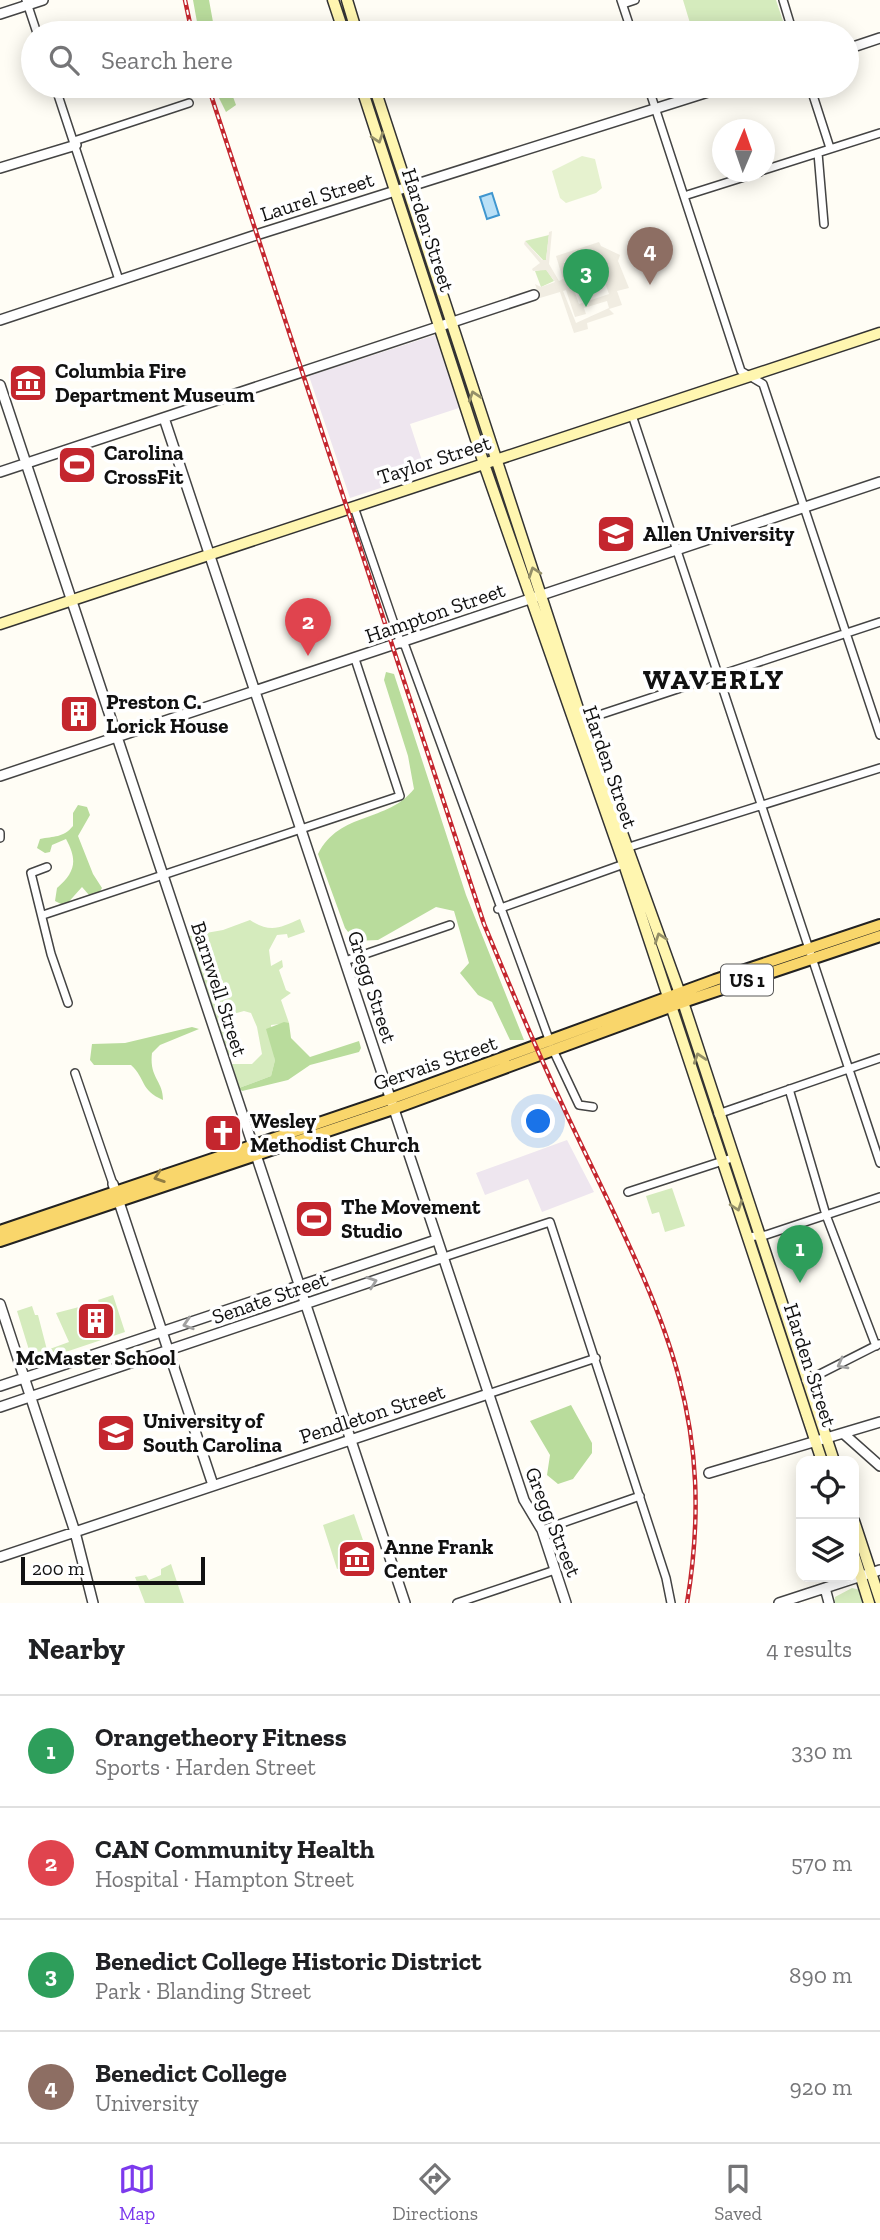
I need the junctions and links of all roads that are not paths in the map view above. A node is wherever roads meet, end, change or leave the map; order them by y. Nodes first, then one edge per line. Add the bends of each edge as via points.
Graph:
1 (43, 0) edge
2 (333, 0) edge
3 (347, 0) edge
4 (635, 0) edge
5 (783, 0) edge
6 (622, 2) edge
7 (27, 3) edge
8 (0, 14) edge
9 (33, 21) edge
10 (340, 21) edge
11 (353, 21) edge
12 (628, 21) edge
13 (789, 21) edge
14 (880, 38) edge
15 (859, 44) edge
16 (59, 98) edge
17 (366, 98) edge
18 (377, 98) edge
19 (651, 98) edge
20 (685, 98) edge
21 (814, 98) edge
22 (189, 103) dead end
23 (654, 107) junction
24 (880, 133) edge
25 (75, 143) junction
26 (830, 148) junction
27 (818, 153) junction
28 (775, 167) edge
29 (0, 168) edge
30 (728, 182) edge
31 (400, 190) junction
32 (684, 196) junction
33 (824, 224) dead end
34 (119, 280) junction
35 (534, 295) dead end
36 (0, 320) edge
37 (444, 325) junction
38 (880, 333) edge
39 (750, 376) junction
40 (0, 385) edge
41 (632, 415) junction
42 (164, 418) junction
43 (495, 460) junction
44 (26, 463) junction
45 (484, 464) junction
46 (0, 472) edge
47 (880, 482) edge
48 (354, 507) junction
49 (804, 507) junction
50 (675, 550) junction
51 (209, 555) junction
52 (537, 596) junction
53 (71, 601) junction
54 (880, 622) edge
55 (0, 624) edge
56 (847, 633) junction
57 (402, 643) junction
58 (355, 659) junction
59 (718, 674) junction
60 (254, 693) junction
61 (596, 716) dead end
62 (880, 735) edge
63 (117, 738) junction
64 (880, 768) edge
65 (0, 776) edge
66 (762, 806) junction
67 (300, 829) junction
68 (624, 849) junction
69 (624, 864) junction
70 (47, 867) dead end
71 (162, 875) junction
72 (498, 909) junction
73 (43, 915) junction
74 (450, 925) dead end
75 (880, 926) edge
76 (880, 936) edge
77 (809, 954) junction
78 (345, 961) junction
79 (675, 1000) junction
80 (68, 1003) dead end
81 (552, 1047) junction
82 (880, 1058) edge
83 (850, 1068) junction
84 (75, 1073) dead end
85 (789, 1089) junction
86 (392, 1104) junction
87 (593, 1107) dead end
88 (718, 1114) junction
89 (254, 1151) junction
90 (727, 1160) junction
91 (880, 1163) edge
92 (116, 1192) junction
93 (628, 1192) dead end
94 (880, 1197) edge
95 (826, 1215) junction
96 (0, 1231) edge
97 (753, 1237) junction
98 (436, 1240) junction
99 (0, 1241) edge
100 (441, 1258) junction
101 (299, 1286) junction
102 (0, 1304) edge
103 (306, 1305) junction
104 (229, 1310) junction
105 (235, 1329) junction
106 (162, 1332) junction
107 (878, 1345) edge
108 (169, 1351) junction
109 (90, 1356) junction
110 (596, 1358) junction
111 (97, 1374) junction
112 (24, 1378) junction
113 (806, 1381) junction
114 (0, 1386) edge
115 (488, 1394) junction
116 (31, 1396) junction
117 (0, 1406) edge
118 (880, 1422) edge
119 (844, 1434) junction
120 (351, 1439) junction
121 (815, 1439) junction
122 (826, 1439) junction
123 (820, 1456) edge
124 (832, 1456) edge
125 (880, 1466) edge
126 (709, 1473) dead end
127 (213, 1485) junction
128 (640, 1496) junction
129 (542, 1530) junction
130 (75, 1532) junction
131 (859, 1536) edge
132 (0, 1557) edge
133 (555, 1570) junction
134 (871, 1573) edge
135 (825, 1588) junction
136 (880, 1600) edge
137 (93, 1603) edge
138 (405, 1603) edge
139 (457, 1603) edge
140 (566, 1603) edge
141 (671, 1603) edge
142 (779, 1603) edge
143 (829, 1603) edge
144 (869, 1603) edge

1 - 7 street
2 - 10 main road
3 - 11 main road
4 - 6 street
5 - 13 street
6 - 12 street
7 - 8 street
7 - 9 street
14 - 15 street
16 - 25 street
17 -> 31 main road, Harden Street
18 - 31 main road, Harden Street
19 - 23 street
20 - 23 street, Laurel Street
21 - 26 street
22 - 25 street
23 - 31 street, Laurel Street
23 - 32 street
24 - 26 street
25 - 29 street
25 - 34 street
26 - 27 street
27 - 28 street
27 - 33 street
30 - 32 street
31 - 34 street, Laurel Street
31 - 37 main road, Harden Street
32 - 39 street via 741,371
34 - 36 street, Laurel Street
35 - 37 street
37 - 42 street
43 -> 37 main road, Harden Street
37 - 45 main road, Harden Street
38 - 39 main road, Taylor Street
39 - 41 main road, Taylor Street
39 - 49 street via 763,384
40 - 44 street, Barnwell Street
41 - 43 main road, Taylor Street
41 - 50 street
42 - 44 street
42 - 51 street, Gregg Street
43 - 45 main road, Taylor Street
52 -> 43 main road, Harden Street
44 - 46 street
44 - 53 street, Barnwell Street
45 - 48 main road, Taylor Street
45 - 52 main road, Harden Street
47 - 49 street, Hampton Street
48 - 51 main road, Taylor Street
48 - 57 street
49 - 50 street, Hampton Street
49 - 56 street
50 - 52 street, Hampton Street
50 - 59 street
51 - 53 main road, Taylor Street
51 - 60 street, Gregg Street
52 - 57 street, Hampton Street
52 - 68 main road, Harden Street
53 - 55 main road, Taylor Street
53 - 63 street, Barnwell Street
54 - 56 street
56 - 59 street
56 - 62 street
57 - 58 street, Hampton Street
57 - 72 street
58 - 60 street, Hampton Street
58 - 67 street via 400,796
59 - 61 street
59 - 66 street
60 - 63 street, Hampton Street
60 - 67 street, Gregg Street
63 - 65 street, Hampton Street
63 - 71 street, Barnwell Street
64 - 66 street
66 - 68 street
66 - 77 street
67 - 71 street
67 - 78 street, Gregg Street
68 - 69 main road, Harden Street
79 -> 68 main road, Harden Street
69 - 72 street
69 - 79 main road, Harden Street
70 - 73 street via 31,873
71 - 73 street
71 - 89 street, Barnwell Street
72 - 81 street
73 - 80 street
74 - 78 street
75 - 77 main road, Gervais Street / US 1
76 - 77 main road, Gervais Street / US 1
77 - 79 main road, Gervais Street / US 1
77 - 83 street
78 - 86 street, Gregg Street
79 - 81 main road, Gervais Street / US 1
88 -> 79 main road, Harden Street
79 - 90 main road, Harden Street
81 - 86 main road, Gervais Street / US 1
81 - 87 street via 573,1097 579,1105
82 - 83 street
83 - 85 street
83 - 91 street
84 - 92 street
85 - 88 street
85 - 95 street
86 - 89 main road, Gervais Street
86 - 98 street, Gregg Street
88 - 90 main road, Harden Street
89 - 92 main road, Gervais Street
89 - 101 street, Barnwell Street
90 - 93 street
90 - 97 main road, Harden Street
92 - 96 main road, Gervais Street
92 - 99 main road, Gervais Street
92 - 106 street
94 - 95 street
95 - 97 street
95 - 107 street
97 - 113 main road, Harden Street
97 - 121 main road, Harden Street
98 - 100 street, Gregg Street
98 - 101 street, Senate Street
103 -> 100 street, Senate Street
100 - 110 street, Senate Street via 551,1222
100 - 115 street, Gregg Street
101 - 103 street, Barnwell Street
101 - 104 street, Senate Street
102 - 112 street
103 - 105 street, Senate Street
103 - 120 street, Barnwell Street
104 - 105 street
104 -> 106 street, Senate Street
105 - 108 street, Senate Street
106 - 108 street
106 - 109 street, Senate Street
107 -> 113 street
108 - 111 street, Senate Street
108 - 127 street
109 - 111 street
109 - 112 street, Senate Street
110 - 115 street, Pendleton Street
110 - 128 street
111 - 116 street, Senate Street
112 - 114 street, Senate Street
112 - 116 street
113 - 122 main road, Harden Street
115 - 120 street, Pendleton Street
115 - 129 street, Gregg Street via 524,1500
116 - 117 street, Senate Street
116 - 130 street
118 - 119 street
119 - 122 street
119 - 125 street
120 - 127 street, Pendleton Street
120 - 138 street, Barnwell Street
121 - 122 street
121 - 123 main road, Harden Street
121 - 126 street
122 - 124 main road, Harden Street
127 - 130 street, Pendleton Street
128 - 129 street
128 - 141 street
129 - 133 street, Gregg Street
130 - 132 street, Pendleton Street
130 - 137 street
131 - 134 main road
133 - 139 street
133 - 140 street, Gregg Street
134 - 135 street
134 - 136 main road
134 - 144 main road
135 - 142 street
135 - 143 street

